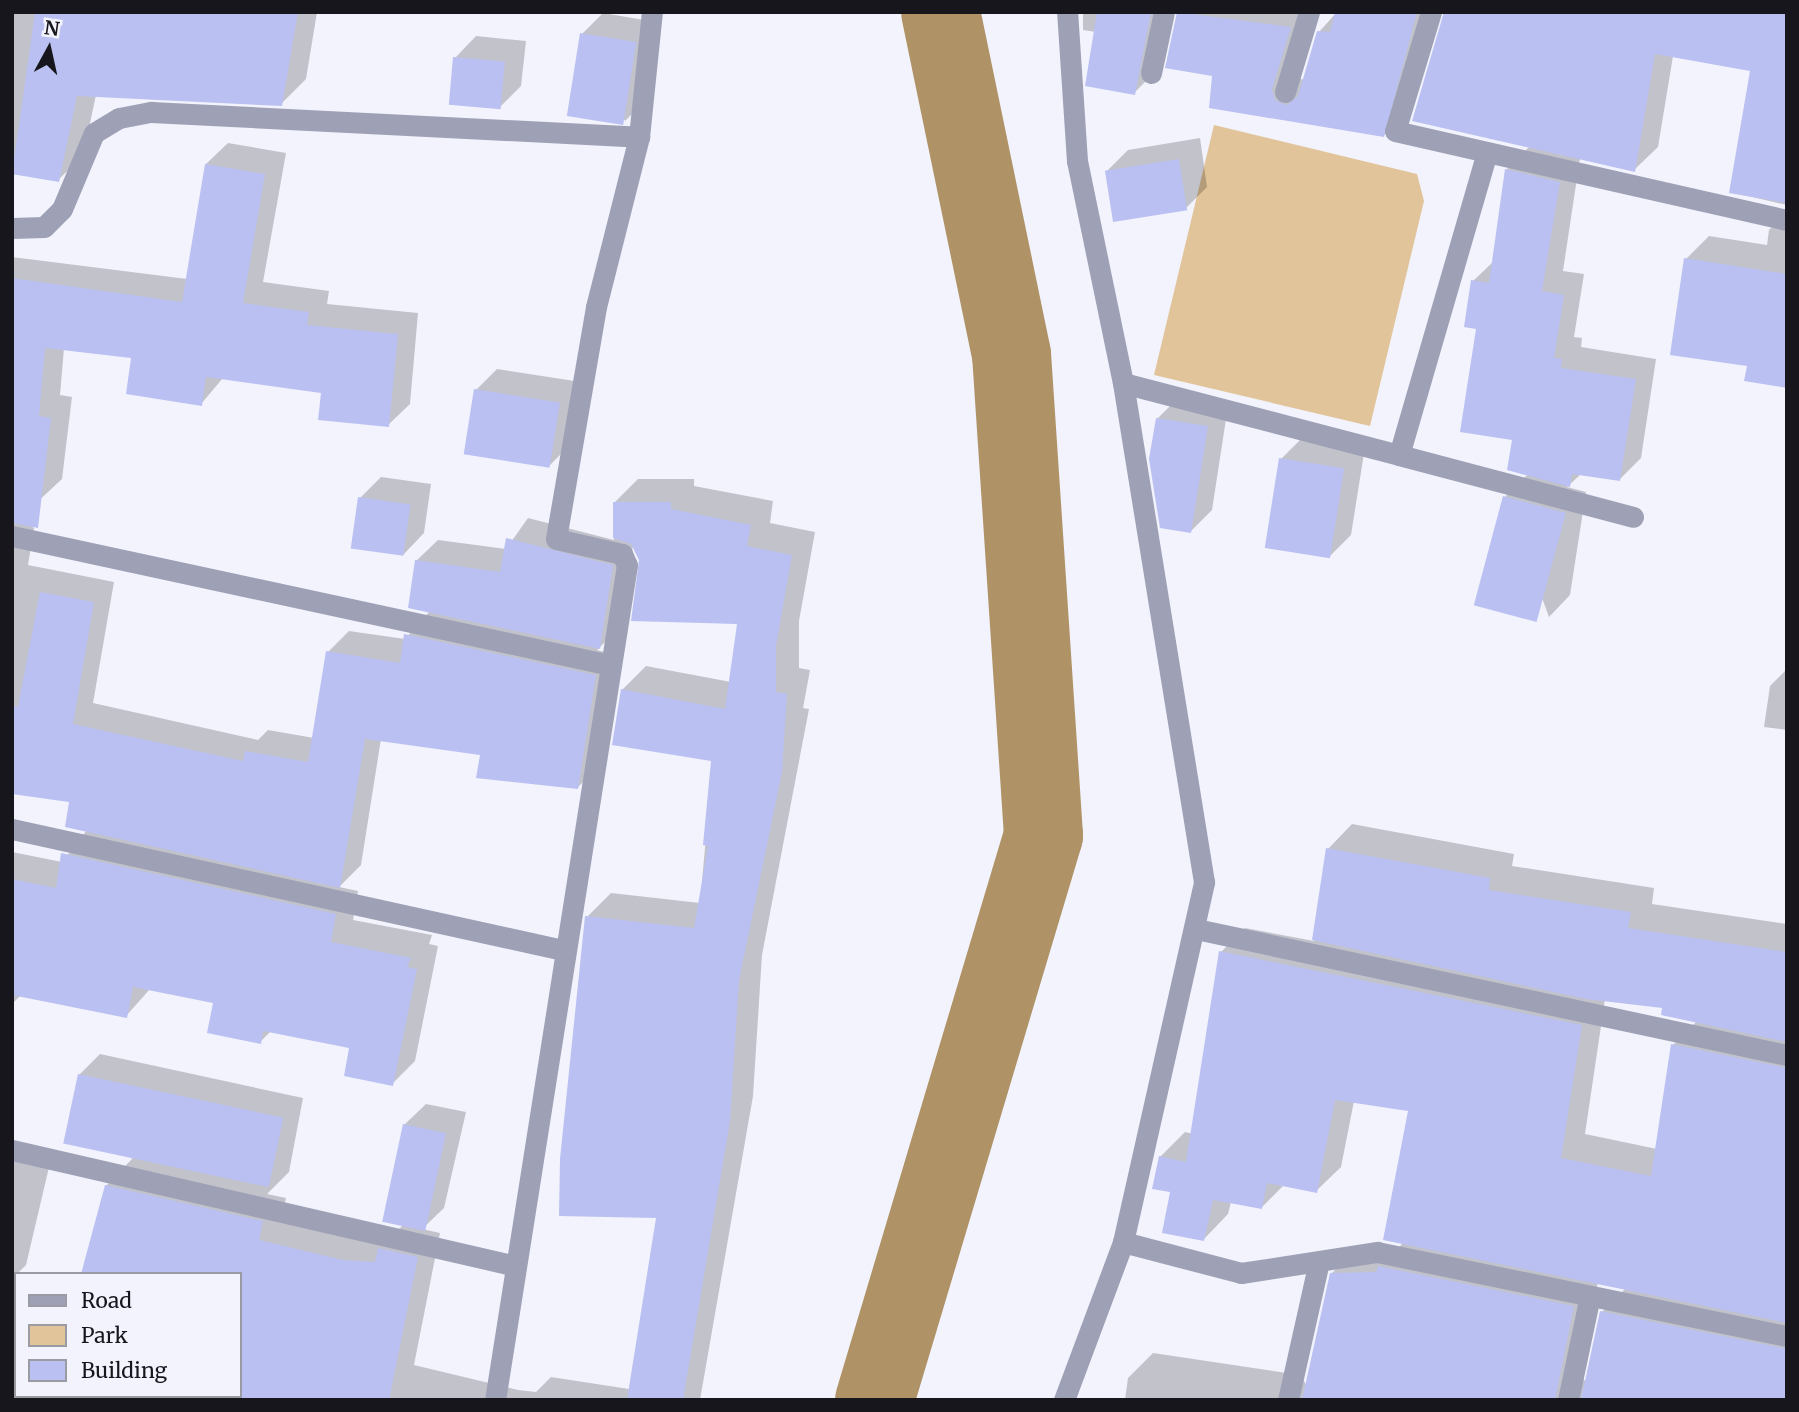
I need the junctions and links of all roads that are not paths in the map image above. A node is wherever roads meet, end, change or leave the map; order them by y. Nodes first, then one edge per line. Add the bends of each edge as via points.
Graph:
1 (652, 12) edge
2 (1067, 12) edge
3 (1164, 12) edge
4 (1309, 12) edge
5 (1431, 12) edge
6 (1151, 74) dead end
7 (1285, 92) dead end
8 (639, 137) junction
9 (1487, 153) junction
10 (1787, 220) edge
11 (12, 228) edge
12 (1122, 383) junction
13 (1399, 456) junction
14 (1633, 517) dead end
15 (12, 536) edge
16 (610, 665) junction
17 (12, 829) edge
18 (1196, 929) junction
19 (563, 950) junction
20 (1787, 1055) edge
21 (12, 1150) edge
22 (1123, 1242) junction
23 (512, 1265) junction
24 (1318, 1266) junction
25 (1590, 1296) junction
26 (1787, 1336) edge
27 (495, 1400) edge
28 (1064, 1400) edge
29 (1288, 1400) edge
30 (1568, 1400) edge

1 - 8 street
2 - 12 street via 1077,161
3 - 6 street
4 - 7 street
5 - 9 street via 1395,131
8 - 11 street via 151,112 119,118 94,133 62,209 44,227
8 - 16 street via 596,307 556,539 622,554 627,565
9 - 10 street
9 - 13 street
12 - 13 street
12 - 18 street via 1204,851
13 - 14 street
15 - 16 street
16 - 19 street
17 - 19 street
18 - 20 street
18 - 22 street
19 - 23 street
21 - 23 street
22 - 24 street via 1241,1273
22 - 28 street
23 - 27 street
24 - 25 street via 1347,1253 1377,1252
24 - 29 street
25 - 26 street
25 - 30 street

